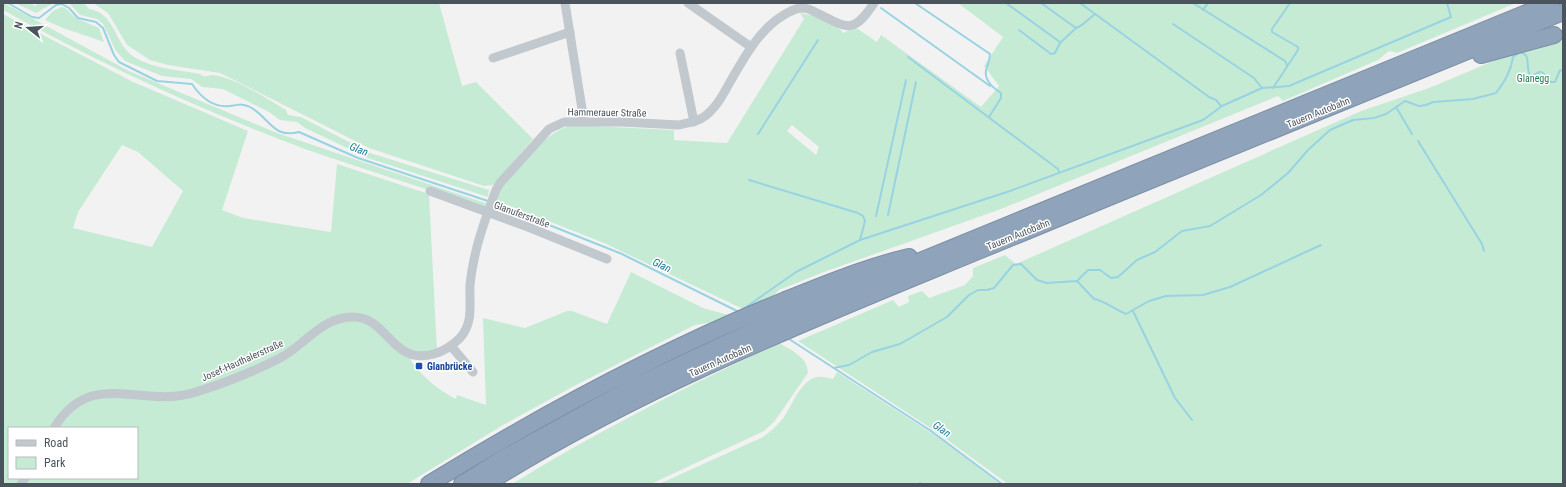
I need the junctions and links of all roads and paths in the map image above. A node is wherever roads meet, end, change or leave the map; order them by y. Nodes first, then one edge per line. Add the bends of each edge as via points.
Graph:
1 (565, 3) edge
2 (688, 3) edge
3 (874, 3) edge
4 (1551, 3) edge
5 (1563, 12) edge
6 (570, 32) junction
7 (1554, 35) dead end
8 (751, 47) junction
9 (680, 53) dead end
10 (493, 58) dead end
11 (1424, 69) junction
12 (584, 121) junction
13 (694, 122) junction
14 (430, 191) dead end
15 (488, 211) junction
16 (955, 246) junction
17 (607, 259) dead end
18 (450, 346) junction
19 (472, 372) dead end
20 (55, 427) edge
21 (429, 484) edge
22 (462, 484) edge
23 (486, 484) edge

1 - 6 street
2 - 8 street
3 - 8 street, Hammerauer Straße via 860,22 849,26 807,8 796,9 775,21
4 - 16 highway, Tauern Autobahn
5 - 11 highway, Tauern Autobahn
6 - 10 street
6 - 12 street
7 - 11 highway via 1467,59 1434,71
8 - 13 street, Hammerauer Straße via 721,98 710,111
9 - 13 street
11 - 23 highway, Tauern Autobahn via 791,328 648,393
12 - 13 street, Hammerauer Straße via 679,126
12 - 15 street, Hammerauer Straße via 564,122 549,129 500,183
14 - 15 street, Glanuferstraße
15 - 17 street, Glanuferstraße
15 - 18 street, Josef-Hauthalerstraße via 471,275 468,327
16 - 21 highway via 884,263 736,321 608,382
16 - 22 highway via 753,330 633,387
18 - 19 street
18 - 20 street, Josef-Hauthalerstraße via 426,356 413,356 397,347 372,322 355,317 342,318 323,326 281,357 213,387 180,397 159,398 117,393 94,395 79,400 69,408

